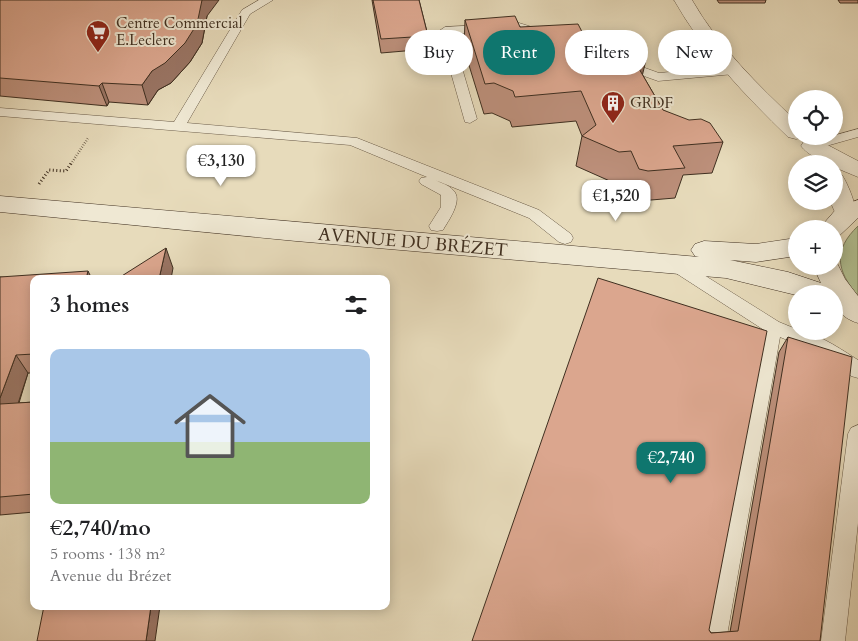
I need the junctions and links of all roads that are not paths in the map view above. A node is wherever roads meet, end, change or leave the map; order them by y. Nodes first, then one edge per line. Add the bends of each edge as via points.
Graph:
1 (267, 0) edge
2 (683, 0) edge
3 (556, 40) edge
4 (734, 70) junction
5 (648, 73) edge
6 (0, 112) edge
7 (470, 119) dead end
8 (788, 125) edge
9 (177, 128) junction
10 (857, 133) edge
11 (843, 136) edge
12 (318, 139) junction
13 (808, 145) edge
14 (858, 170) edge
15 (0, 187) edge
16 (0, 204) edge
17 (438, 226) junction
18 (565, 238) junction
19 (788, 248) edge
20 (674, 264) junction
21 (796, 285) edge
22 (773, 327) junction
23 (858, 371) edge
24 (858, 434) edge
25 (714, 641) edge
26 (834, 641) edge

1 - 9 lane via 246,12
2 - 4 street
3 - 7 lane via 520,27 445,31
4 - 5 lane via 658,77
4 - 8 street
6 - 9 lane
9 - 12 lane
10 - 11 lane
12 - 17 lane via 444,190 448,193 449,207
12 - 18 lane via 352,141 507,202 534,214
13 - 14 street
15 - 17 street, AVENUE DU BRÉZET
16 - 20 street, AVENUE DU BRÉZET
17 - 18 street, AVENUE DU BRÉZET
18 - 19 street, AVENUE DU BRÉZET via 748,252
20 - 21 street, AVENUE DU BRÉZET via 734,270
20 - 22 lane
22 - 23 lane via 818,346
22 - 25 lane
24 - 26 lane

